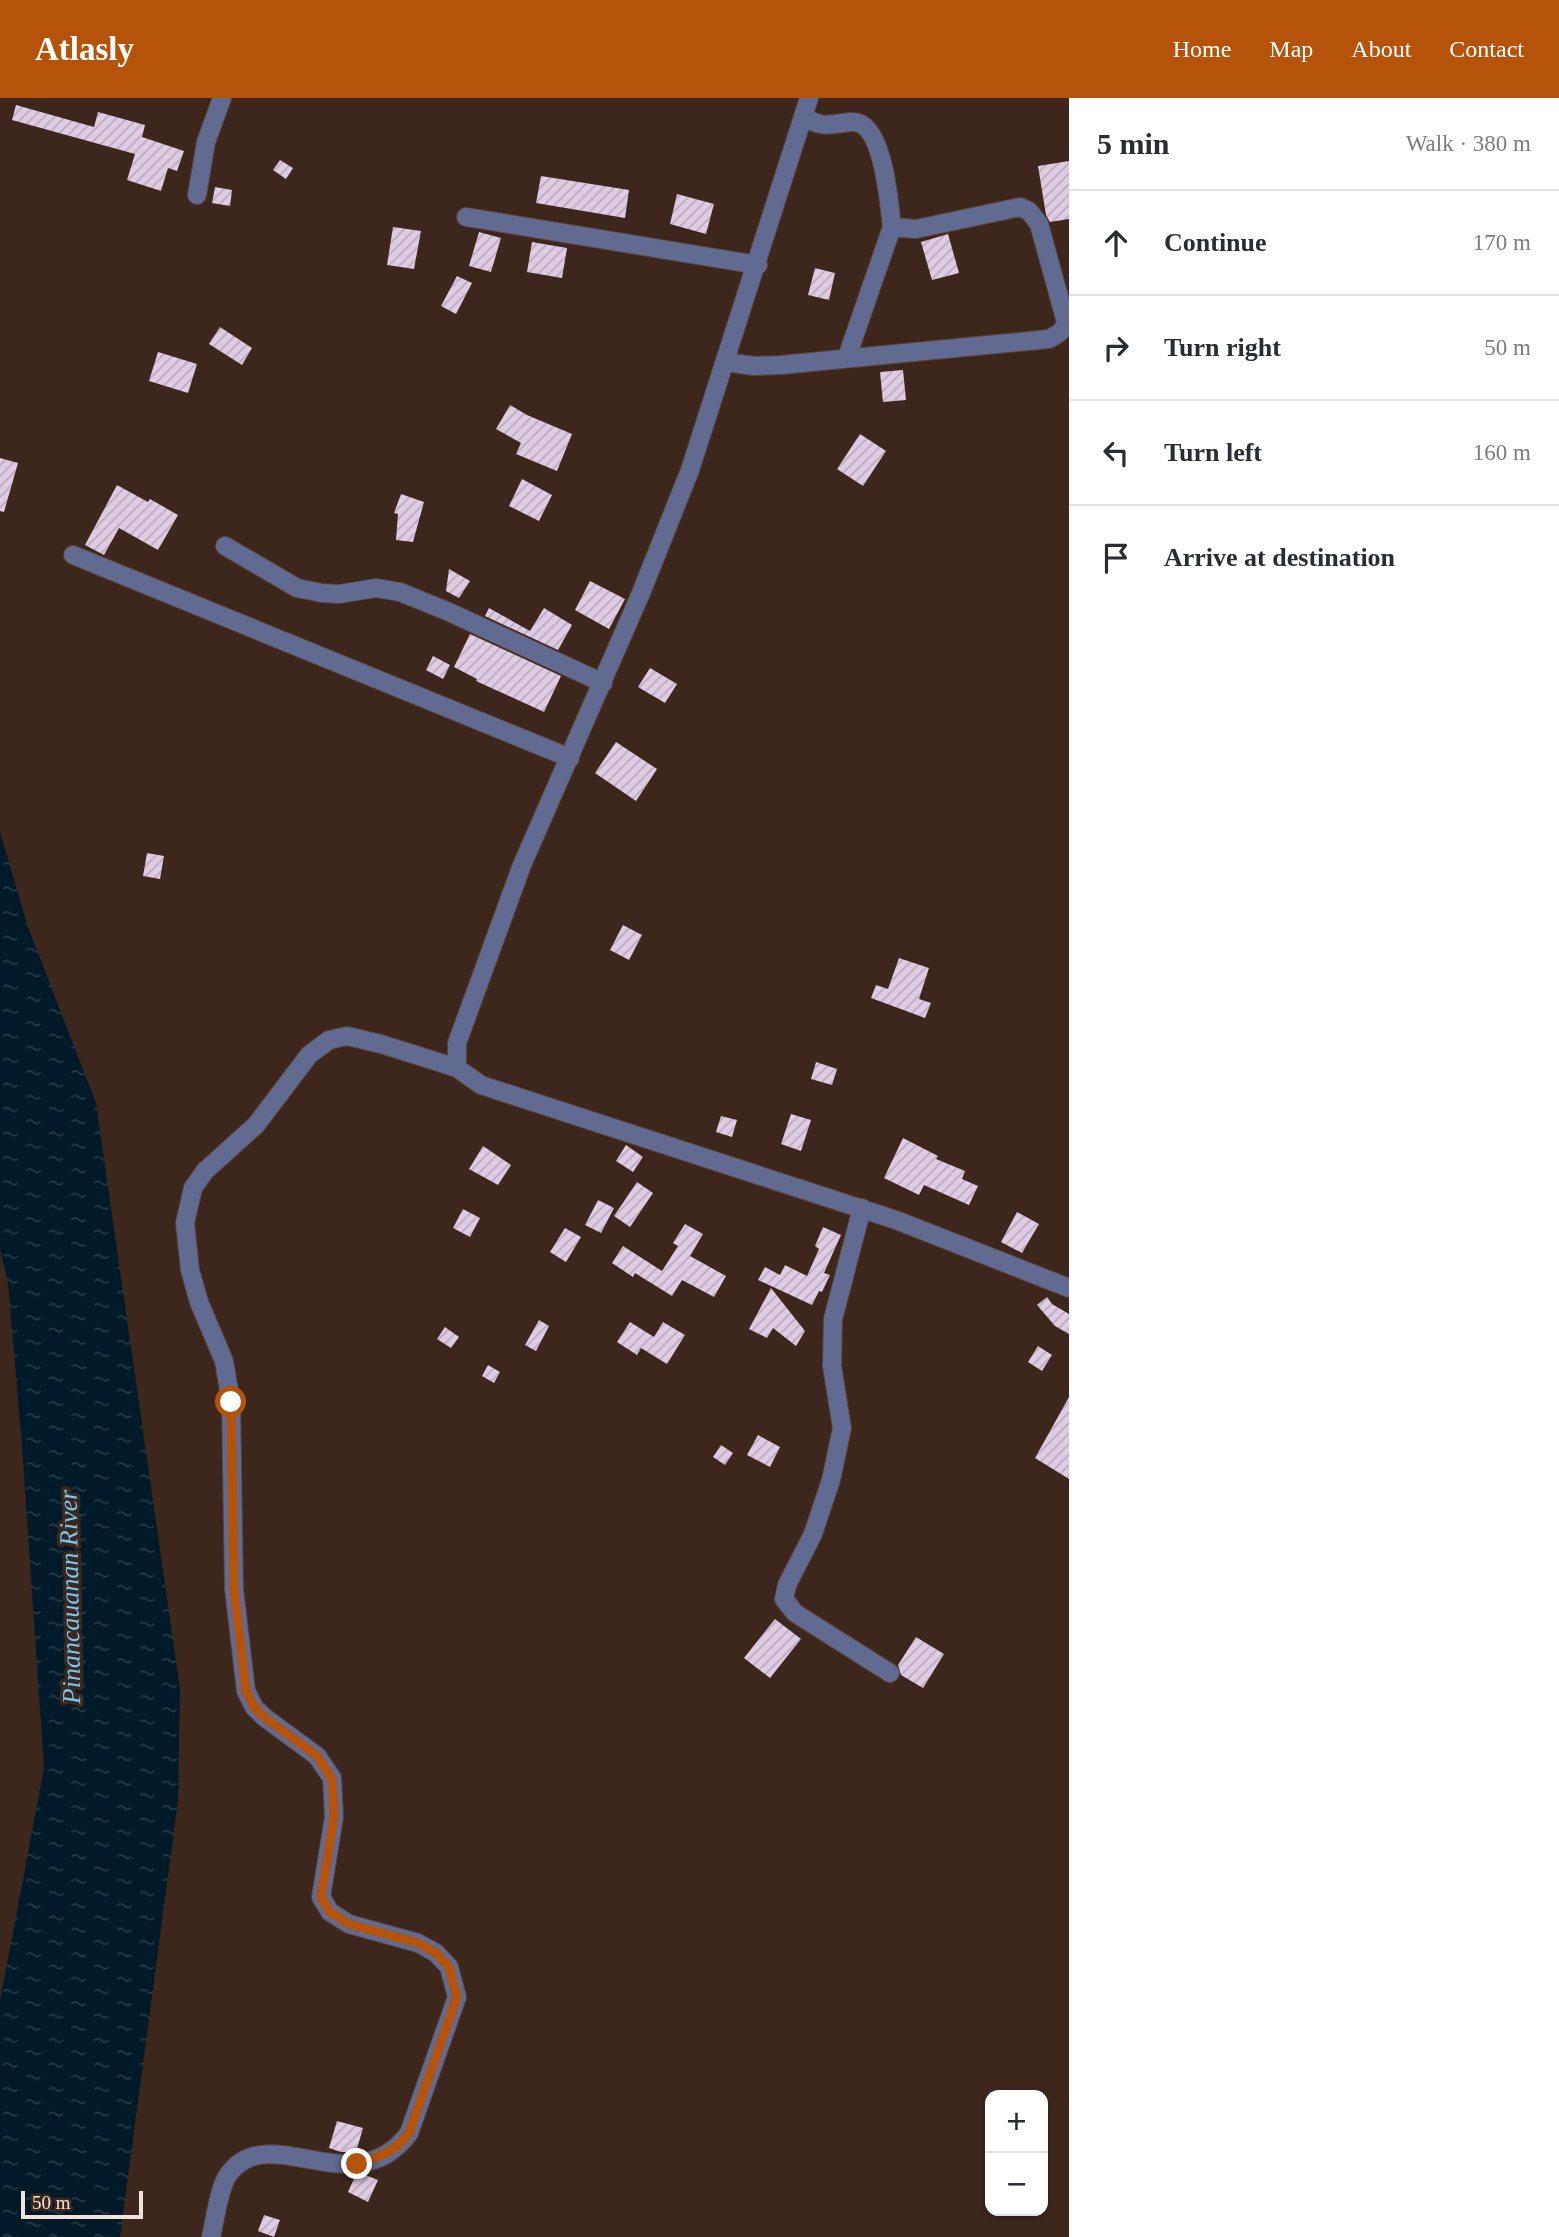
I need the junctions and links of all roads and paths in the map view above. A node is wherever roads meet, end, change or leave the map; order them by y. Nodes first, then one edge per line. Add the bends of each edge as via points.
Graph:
1 (222, 98) edge
2 (810, 98) edge
3 (804, 116) junction
4 (197, 195) dead end
5 (466, 217) dead end
6 (892, 227) junction
7 (758, 265) junction
8 (847, 357) junction
9 (726, 362) junction
10 (225, 547) dead end
11 (73, 555) dead end
12 (603, 683) junction
13 (570, 758) junction
14 (457, 1068) junction
15 (862, 1208) junction
16 (1069, 1288) edge
17 (890, 1673) dead end
18 (211, 2237) edge

1 - 4 street via 206,142
2 - 3 street
3 - 6 street via 823,125 861,124 873,136
3 - 7 street
5 - 7 street
6 - 8 street
6 - 8 street via 916,229 1020,207 1029,211 1039,224 1065,327 1049,339
7 - 9 street
8 - 9 street via 781,365
9 - 12 street via 690,470
10 - 12 street via 297,588 339,594 376,588 400,592
11 - 13 street
12 - 13 street
13 - 14 street via 522,866 475,993 457,1043
14 - 15 street via 481,1085
14 - 18 street via 359,1039 329,1040 309,1055 256,1125 205,1171 190,1198 185,1223 190,1270 224,1361 231,1402 234,1589 246,1691 254,1707 317,1756 332,1779 334,1817 321,1897 330,1912 349,1924 418,1943 436,1953 449,1967 457,1997 409,2133 400,2145 384,2156 357,2164 271,2152 249,2156 226,2177
15 - 16 street
15 - 17 street via 833,1319 832,1366 842,1428 831,1480 784,1600 795,1613

